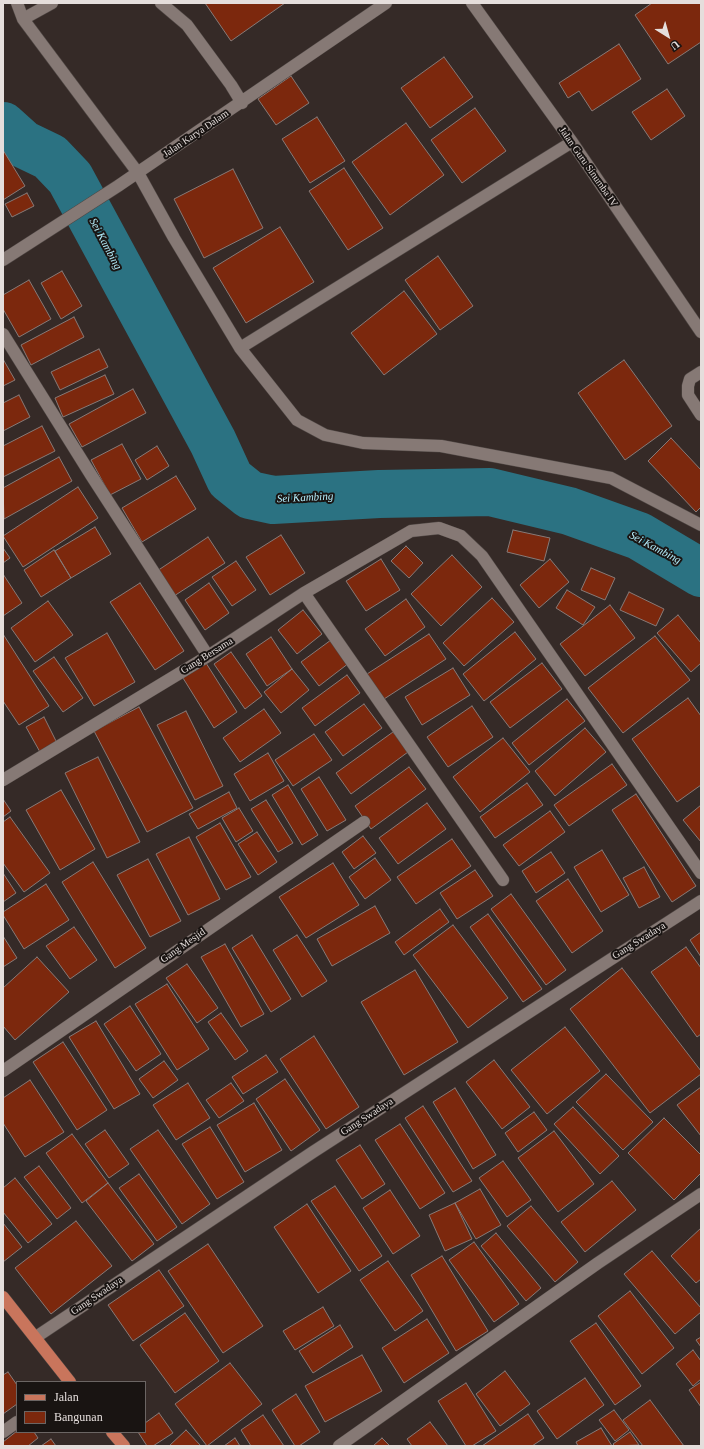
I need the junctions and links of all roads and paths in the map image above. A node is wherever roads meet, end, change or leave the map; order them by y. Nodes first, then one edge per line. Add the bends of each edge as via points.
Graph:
1 (17, 3) edge
2 (52, 3) edge
3 (161, 3) edge
4 (386, 3) edge
5 (472, 3) edge
6 (23, 19) junction
7 (242, 103) junction
8 (572, 142) junction
9 (138, 173) junction
10 (3, 260) edge
11 (701, 332) edge
12 (3, 334) edge
13 (240, 348) junction
14 (701, 372) edge
15 (701, 415) edge
16 (701, 524) edge
17 (304, 593) junction
18 (208, 656) junction
19 (3, 780) edge
20 (364, 822) dead end
21 (701, 873) edge
22 (503, 880) dead end
23 (701, 901) edge
24 (3, 1071) edge
25 (701, 1194) edge
26 (3, 1297) edge
27 (36, 1337) junction
28 (69, 1381) edge
29 (16, 1423) edge
30 (3, 1432) edge
31 (113, 1433) edge
32 (124, 1446) edge
33 (339, 1446) edge

1 - 6 street
2 - 6 street
3 - 7 street via 188,25 232,85
4 - 7 street, Jalan Karya Dalam
5 - 8 street, Jalan Guru Sinumba IV
6 - 9 street
7 - 9 street, Jalan Karya Dalam
8 - 11 street, Jalan Guru Sinumba IV
8 - 13 street
9 - 10 street, Jalan Karya Dalam
9 - 13 street
12 - 18 street
13 - 16 street via 297,420 325,435 363,443 441,446 611,478
14 - 15 street via 690,379 688,395
17 - 18 street, Gang Bersama
17 - 21 street, Gang Bersama via 411,531 438,528 461,536 482,556
17 - 22 street
18 - 19 street, Gang Bersama
20 - 24 street, Gang Mesjid
23 - 27 street, Gang Swadaya via 326,1143
25 - 33 street via 598,1263
26 - 27 main road
27 - 28 main road
29 - 30 street
31 - 32 main road

